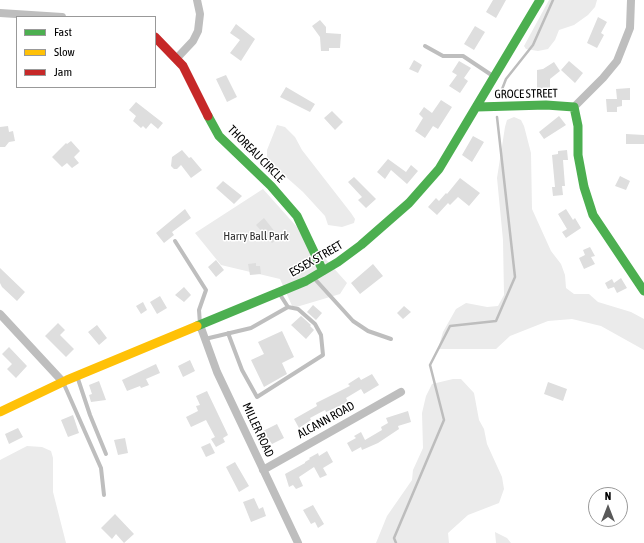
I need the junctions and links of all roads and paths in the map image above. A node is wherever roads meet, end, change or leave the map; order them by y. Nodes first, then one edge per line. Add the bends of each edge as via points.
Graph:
1 (197, 0) edge
2 (540, 0) edge
3 (632, 0) edge
4 (0, 13) edge
5 (46, 16) edge
6 (156, 39) edge
7 (425, 46) dead end
8 (177, 58) junction
9 (495, 78) junction
10 (574, 106) junction
11 (477, 107) junction
12 (174, 241) dead end
13 (323, 271) junction
14 (313, 277) junction
15 (644, 291) edge
16 (278, 293) junction
17 (288, 307) junction
18 (0, 314) edge
19 (200, 325) junction
20 (228, 333) junction
21 (205, 339) junction
22 (391, 339) dead end
23 (77, 376) junction
24 (63, 382) junction
25 (401, 392) dead end
26 (0, 412) edge
27 (106, 454) dead end
28 (263, 470) junction
29 (104, 495) dead end
30 (298, 543) edge

1 - 8 street via 200,14 198,31 193,41
2 - 9 main road, ESSEX STREET
3 - 10 street via 630,28 617,61
4 - 5 street
6 - 8 main road, THOREAU CIRCLE
7 - 9 lane via 443,56 463,56
8 - 13 main road, THOREAU CIRCLE via 219,136 271,186 297,216
9 - 11 main road, ESSEX STREET
10 - 11 main road, GROCE STREET
10 - 15 main road via 584,187 593,215
11 - 13 main road, ESSEX STREET via 439,169 410,203 361,245
12 - 19 lane via 206,290 199,310
13 - 14 main road, ESSEX STREET
14 - 16 main road, ESSEX STREET
14 - 22 lane via 353,321 368,331
16 - 17 lane
16 - 19 main road, ESSEX STREET
17 - 20 lane via 251,328
17 - 20 lane via 298,310 315,324 321,335 324,355 257,397 242,370
18 - 24 street
19 - 21 street, MILLER ROAD
19 - 23 main road, ESSEX STREET
20 - 21 lane
21 - 28 street, MILLER ROAD
23 - 24 main road, ESSEX STREET
23 - 27 lane
24 - 26 main road, ESSEX STREET
24 - 29 lane via 101,468
25 - 28 street, ALCANN ROAD
28 - 30 street, MILLER ROAD

